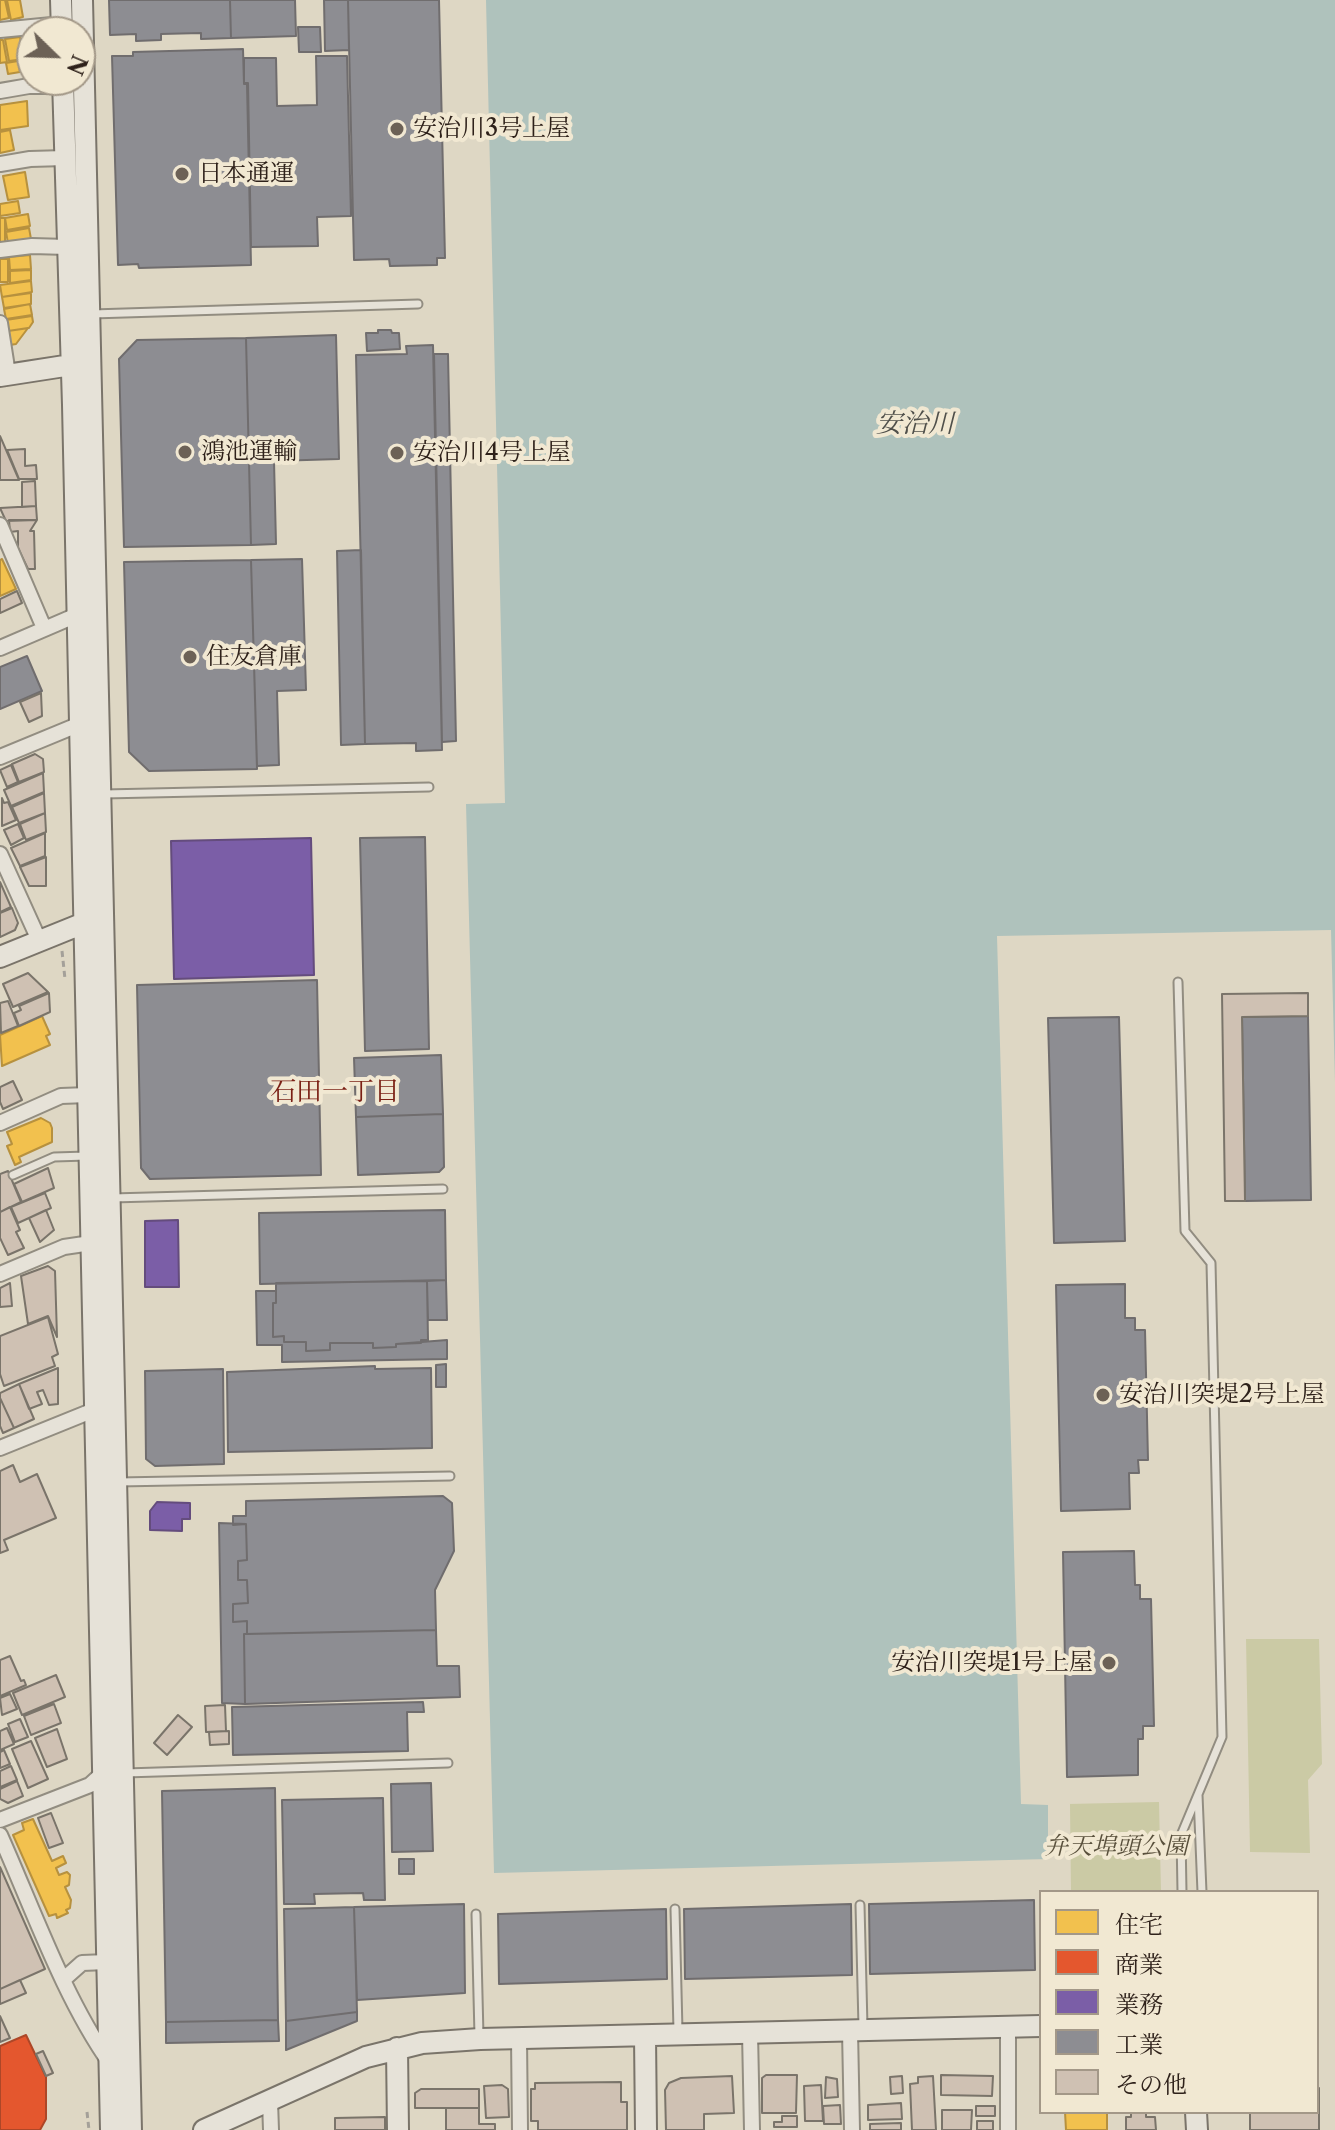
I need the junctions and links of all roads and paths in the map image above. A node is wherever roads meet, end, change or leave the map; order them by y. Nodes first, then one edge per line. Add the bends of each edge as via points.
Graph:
1 (82, 0) edge
2 (63, 96) edge
3 (65, 158) junction
4 (0, 164) edge
5 (67, 247) junction
6 (0, 250) edge
7 (418, 304) dead end
8 (89, 315) junction
9 (0, 323) edge
10 (71, 365) junction
11 (4, 375) edge
12 (0, 525) edge
13 (77, 615) junction
14 (44, 628) junction
15 (0, 648) edge
16 (80, 724) junction
17 (0, 757) edge
18 (429, 787) dead end
19 (102, 794) junction
20 (0, 854) edge
21 (105, 922) junction
22 (84, 923) junction
23 (39, 940) junction
24 (0, 957) edge
25 (1178, 982) dead end
26 (88, 1095) junction
27 (0, 1123) edge
28 (89, 1156) junction
29 (13, 1175) dead end
30 (443, 1189) dead end
31 (110, 1198) junction
32 (91, 1243) junction
33 (0, 1274) edge
34 (94, 1410) junction
35 (0, 1448) edge
36 (450, 1476) dead end
37 (116, 1482) junction
38 (448, 1763) dead end
39 (125, 1773) junction
40 (102, 1774) junction
41 (1198, 1792) junction
42 (0, 1820) edge
43 (0, 1835) edge
44 (1182, 1890) edge
45 (1202, 1890) edge
46 (860, 1905) dead end
47 (675, 1909) dead end
48 (476, 1914) dead end
49 (107, 1962) junction
50 (64, 1979) junction
51 (1039, 2026) edge
52 (1008, 2027) junction
53 (857, 2031) junction
54 (750, 2033) junction
55 (678, 2035) junction
56 (645, 2036) junction
57 (480, 2039) junction
58 (519, 2039) junction
59 (397, 2048) junction
60 (111, 2064) junction
61 (270, 2101) junction
62 (87, 2112) dead end
63 (89, 2130) edge
64 (111, 2130) edge
65 (131, 2130) edge
66 (204, 2130) edge
67 (271, 2130) edge
68 (398, 2130) edge
69 (520, 2130) edge
70 (646, 2130) edge
71 (752, 2130) edge
72 (852, 2130) edge
73 (1008, 2130) edge

1 - 8 street
2 - 3 street
3 - 4 street
3 - 5 street
5 - 6 street
5 - 10 street
7 - 8 lane
8 - 10 street
8 - 19 street
9 - 11 street
10 - 11 street
10 - 13 street
12 - 14 street
13 - 14 street
13 - 16 street
14 - 15 street
16 - 17 street
16 - 22 street
18 - 19 lane
19 - 21 street
20 - 23 street
21 - 22 street
21 - 31 street
22 - 23 street
22 - 26 street
23 - 24 street
25 - 41 lane via 1185,1231 1211,1263 1222,1737
26 - 27 street via 61,1096
26 - 28 street
28 - 29 lane via 54,1157
28 - 32 street
30 - 31 lane
31 - 37 street
32 - 33 street via 64,1247
32 - 34 street
34 - 35 street
34 - 40 street
36 - 37 lane
37 - 39 street
38 - 39 lane
39 - 40 street
39 - 65 street
40 - 42 street via 90,1785
40 - 49 street
41 - 44 lane via 1181,1835
41 - 45 lane
43 - 50 street
46 - 53 lane
47 - 55 lane
48 - 57 lane
49 - 50 street via 82,1963
49 - 60 street
50 - 60 street
51 - 52 street
52 - 53 street
52 - 73 street
53 - 54 street
53 - 72 street
54 - 55 street
54 - 71 street
55 - 56 street
56 - 58 street
56 - 70 street
57 - 58 street
57 - 59 street
58 - 69 street
59 - 61 street
59 - 68 street
60 - 64 street
61 - 66 street
61 - 67 street
62 - 63 path

